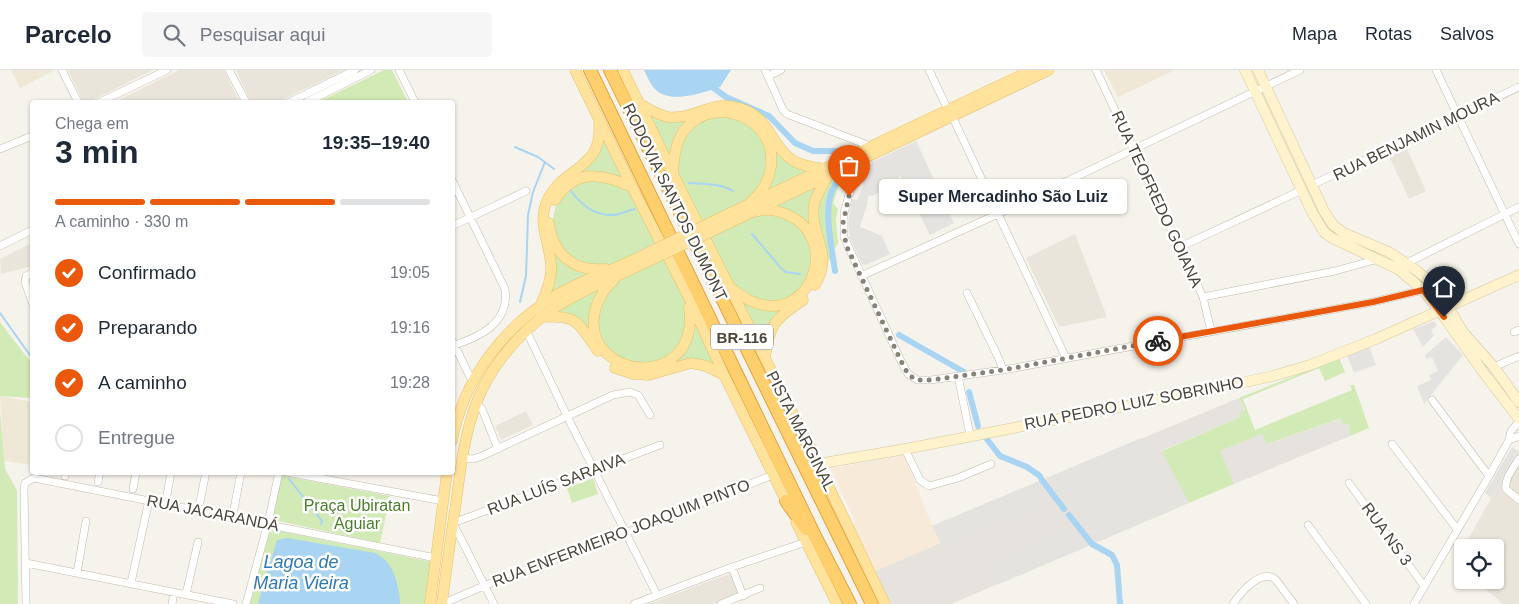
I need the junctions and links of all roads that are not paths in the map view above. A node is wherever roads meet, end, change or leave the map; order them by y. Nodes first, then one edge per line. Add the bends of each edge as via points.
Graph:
1 (62, 70) edge
2 (167, 70) edge
3 (229, 70) edge
4 (355, 70) edge
5 (372, 70) edge
6 (399, 70) edge
7 (575, 70) edge
8 (590, 70) edge
9 (610, 70) edge
10 (623, 70) edge
11 (781, 70) edge
12 (930, 70) edge
13 (1032, 70) edge
14 (1049, 70) edge
15 (1096, 70) edge
16 (1244, 70) edge
17 (1258, 70) edge
18 (1300, 70) edge
19 (1436, 70) edge
20 (767, 73) edge
21 (337, 84) junction
22 (1266, 86) junction
23 (1519, 87) edge
24 (1254, 91) junction
25 (315, 95) junction
26 (77, 100) edge
27 (104, 100) edge
28 (245, 100) edge
29 (297, 100) edge
30 (309, 100) edge
31 (414, 100) edge
32 (640, 104) junction
33 (950, 113) junction
34 (1458, 115) junction
35 (599, 117) junction
36 (30, 137) edge
37 (870, 146) junction
38 (1134, 148) junction
39 (0, 149) edge
40 (856, 162) junction
41 (826, 172) junction
42 (673, 174) junction
43 (1312, 185) junction
44 (455, 186) edge
45 (632, 187) junction
46 (1302, 190) junction
47 (526, 191) dead end
48 (1519, 207) edge
49 (749, 209) junction
50 (998, 214) junction
51 (1505, 214) junction
52 (471, 218) junction
53 (455, 225) edge
54 (30, 231) edge
55 (1519, 244) edge
56 (0, 246) edge
57 (1180, 248) junction
58 (1378, 259) junction
59 (1402, 266) junction
60 (617, 272) junction
61 (30, 274) edge
62 (1519, 275) edge
63 (861, 276) junction
64 (730, 287) junction
65 (1423, 290) junction
66 (967, 293) dead end
67 (688, 296) junction
68 (30, 297) edge
69 (1203, 297) junction
70 (1444, 309) junction
71 (541, 312) junction
72 (1210, 331) junction
73 (526, 332) junction
74 (455, 344) edge
75 (455, 349) edge
76 (1519, 356) edge
77 (765, 358) junction
78 (1066, 358) junction
79 (1494, 367) junction
80 (1003, 370) junction
81 (724, 375) junction
82 (958, 376) junction
83 (472, 381) junction
84 (1432, 400) dead end
85 (1519, 402) edge
86 (474, 406) junction
87 (650, 415) dead end
88 (567, 416) junction
89 (1519, 420) edge
90 (455, 429) edge
91 (970, 435) junction
92 (1519, 436) edge
93 (1509, 440) junction
94 (1392, 444) dead end
95 (660, 445) dead end
96 (498, 449) junction
97 (905, 449) junction
98 (811, 450) junction
99 (461, 458) junction
100 (1519, 459) edge
101 (818, 464) junction
102 (991, 464) dead end
103 (594, 469) junction
104 (99, 475) edge
105 (135, 475) edge
106 (170, 475) edge
107 (205, 475) edge
108 (240, 475) edge
109 (278, 475) edge
110 (302, 475) edge
111 (447, 475) edge
112 (773, 475) junction
113 (1489, 476) junction
114 (98, 482) dead end
115 (1349, 483) dead end
116 (133, 489) dead end
117 (166, 495) dead end
118 (820, 496) junction
119 (149, 500) junction
120 (1519, 500) edge
121 (443, 501) junction
122 (786, 501) junction
123 (200, 502) dead end
124 (234, 509) dead end
125 (86, 521) dead end
126 (268, 523) junction
127 (453, 523) junction
128 (1308, 525) dead end
129 (1458, 529) junction
130 (627, 532) junction
131 (198, 542) dead end
132 (806, 542) junction
133 (824, 554) junction
134 (436, 558) junction
135 (26, 563) junction
136 (732, 568) junction
137 (77, 573) junction
138 (131, 583) junction
139 (486, 585) junction
140 (1424, 586) junction
141 (760, 588) dead end
142 (174, 592) junction
143 (186, 594) junction
144 (658, 595) junction
145 (743, 596) junction
146 (26, 604) edge
147 (172, 604) edge
148 (232, 604) edge
149 (246, 604) edge
150 (430, 604) edge
151 (442, 604) edge
152 (494, 604) edge
153 (634, 604) edge
154 (721, 604) edge
155 (837, 604) edge
156 (850, 604) edge
157 (872, 604) edge
158 (885, 604) edge
159 (1233, 604) edge
160 (1294, 604) edge
161 (1366, 604) edge
162 (1414, 604) edge

1 - 26 street
2 - 27 street
3 - 28 street
4 - 21 street
5 - 21 street
6 - 31 street
7 - 35 main road, BR-116
8 - 133 highway, RODOVIA SANTOS DUMONT / BR-116
9 - 118 highway, RODOVIA SANTOS DUMONT / BR-116
10 - 32 main road, PISTA MARGINAL / BR-116
11 - 20 street
12 - 33 street
13 - 33 main road
14 - 33 main road
15 - 38 street, RUA TEOFREDO GOIANA
16 - 24 main road
17 - 22 main road
18 - 22 street
19 - 34 street
20 - 37 street via 783,110 789,116
21 - 25 street
22 - 24 street
22 - 43 main road
23 - 34 street, RUA BENJAMIN MOURA
24 - 38 street
24 - 46 main road
25 - 29 street
25 - 30 street
32 - 41 main road via 668,116 687,115 716,106 740,108 762,120 791,159
32 - 42 main road, PISTA MARGINAL / BR-116
33 - 37 main road
33 - 40 main road
33 - 50 street
34 - 43 street, RUA BENJAMIN MOURA
34 - 51 street
35 - 45 main road, BR-116
35 - 71 main road via 600,136 593,153 584,166 560,183 545,206 543,226 551,273
36 - 39 street
37 - 41 main road
38 - 50 street
38 - 57 street, RUA TEOFREDO GOIANA
40 - 41 main road
40 - 63 street via 858,172 843,223 846,245
41 - 49 main road
41 - 77 main road via 814,208 823,251 822,272 808,295 783,313 771,328
42 - 49 main road via 676,149 684,131 700,118 725,112 751,120 766,138 771,153 767,182
42 - 64 main road, PISTA MARGINAL / BR-116
43 - 59 main road via 1334,225 1344,233 1376,246
44 - 52 street
45 - 60 main road via 604,176 578,179 559,193 550,216 553,241 566,258 585,269
45 - 67 main road, BR-116
46 - 57 street
46 - 58 main road via 1324,232 1340,243
47 - 52 street
48 - 51 street
49 - 60 main road, bridge
49 - 64 main road via 776,211 793,217 805,227 816,249 814,273 800,294 780,304 754,303
50 - 63 street
50 - 78 street
51 - 55 street
51 - 59 street
52 - 53 street
52 - 74 street via 505,289 505,299 502,314 490,329
54 - 56 street
57 - 69 street, RUA TEOFREDO GOIANA
58 - 59 main road
58 - 69 street via 1335,271
59 - 65 main road
59 - 70 main road via 1428,280
60 - 67 main road via 596,306 594,322 602,347 612,358 626,365 659,366 680,350 690,330
60 - 71 main road via 559,294
61 - 68 street via 24,282
62 - 70 main road, RUA PEDRO LUIZ SOBRINHO
63 - 82 street via 908,374 917,380
64 - 77 main road, PISTA MARGINAL / BR-116
65 - 70 main road
65 - 72 street
66 - 80 street
67 - 81 main road, BR-116
69 - 72 street, RUA TEOFREDO GOIANA
70 - 79 main road
70 - 89 main road via 1474,359
70 - 91 main road, RUA PEDRO LUIZ SOBRINHO via 1318,362 1273,376
71 - 73 main road
71 - 81 main road via 578,323 605,360 626,372 649,375 691,363
71 - 83 main road via 515,326 499,342
72 - 78 street
73 - 86 main road via 500,358
73 - 88 street
75 - 83 street
76 - 79 street
77 - 98 main road, PISTA MARGINAL / BR-116
78 - 80 street
79 - 85 main road
80 - 82 street
81 - 112 main road, BR-116
82 - 91 street
83 - 90 main road
84 - 113 street
86 - 96 street via 482,409
86 - 99 main road
87 - 88 street via 638,395 630,392 614,395
88 - 96 street
88 - 103 street
89 - 93 street
91 - 97 main road, RUA PEDRO LUIZ SOBRINHO
92 - 93 street
93 - 113 street
94 - 129 street
95 - 103 street, RUA LUÍS SARAIVA
96 - 99 street via 473,459
97 - 101 main road, RUA PEDRO LUIZ SOBRINHO
97 - 102 street via 920,480 929,486
98 - 101 main road, PISTA MARGINAL / BR-116
98 - 118 highway
99 - 127 main road
100 - 120 street via 1505,486
101 - 158 main road, PISTA MARGINAL / BR-116
103 - 127 street, RUA LUÍS SARAIVA
103 - 130 street
104 - 114 street
105 - 116 street
106 - 117 street
107 - 123 street
108 - 124 street
109 - 126 street
110 - 121 street
111 - 121 main road
112 - 122 main road, BR-116
112 - 130 street, RUA ENFERMEIRO JOAQUIM PINTO
113 - 129 street
115 - 140 street, RUA NS 3
118 - 157 highway, RODOVIA SANTOS DUMONT / BR-116
119 - 126 street, RUA JACARANDÁ
119 - 135 street, RUA JACARANDÁ via 41,479 28,480 24,488
119 - 138 street
121 - 134 main road
122 - 132 main road, BR-116
122 - 133 highway
125 - 137 street
126 - 134 street, RUA JACARANDÁ
126 - 149 street
127 - 139 street
127 - 151 main road
128 - 161 street
129 - 140 street
130 - 139 street, RUA ENFERMEIRO JOAQUIM PINTO
130 - 144 street
131 - 143 street
132 - 136 street
132 - 155 main road, BR-116
133 - 156 highway, RODOVIA SANTOS DUMONT / BR-116
134 - 150 main road
135 - 137 street
135 - 146 street
136 - 144 street
136 - 145 street
137 - 138 street
138 - 142 street
139 - 151 street, RUA ENFERMEIRO JOAQUIM PINTO
139 - 152 street
140 - 162 street
141 - 145 street
142 - 143 street
142 - 147 street
143 - 148 street
144 - 153 street
145 - 154 street
159 - 160 street via 1240,594 1263,577 1272,577

